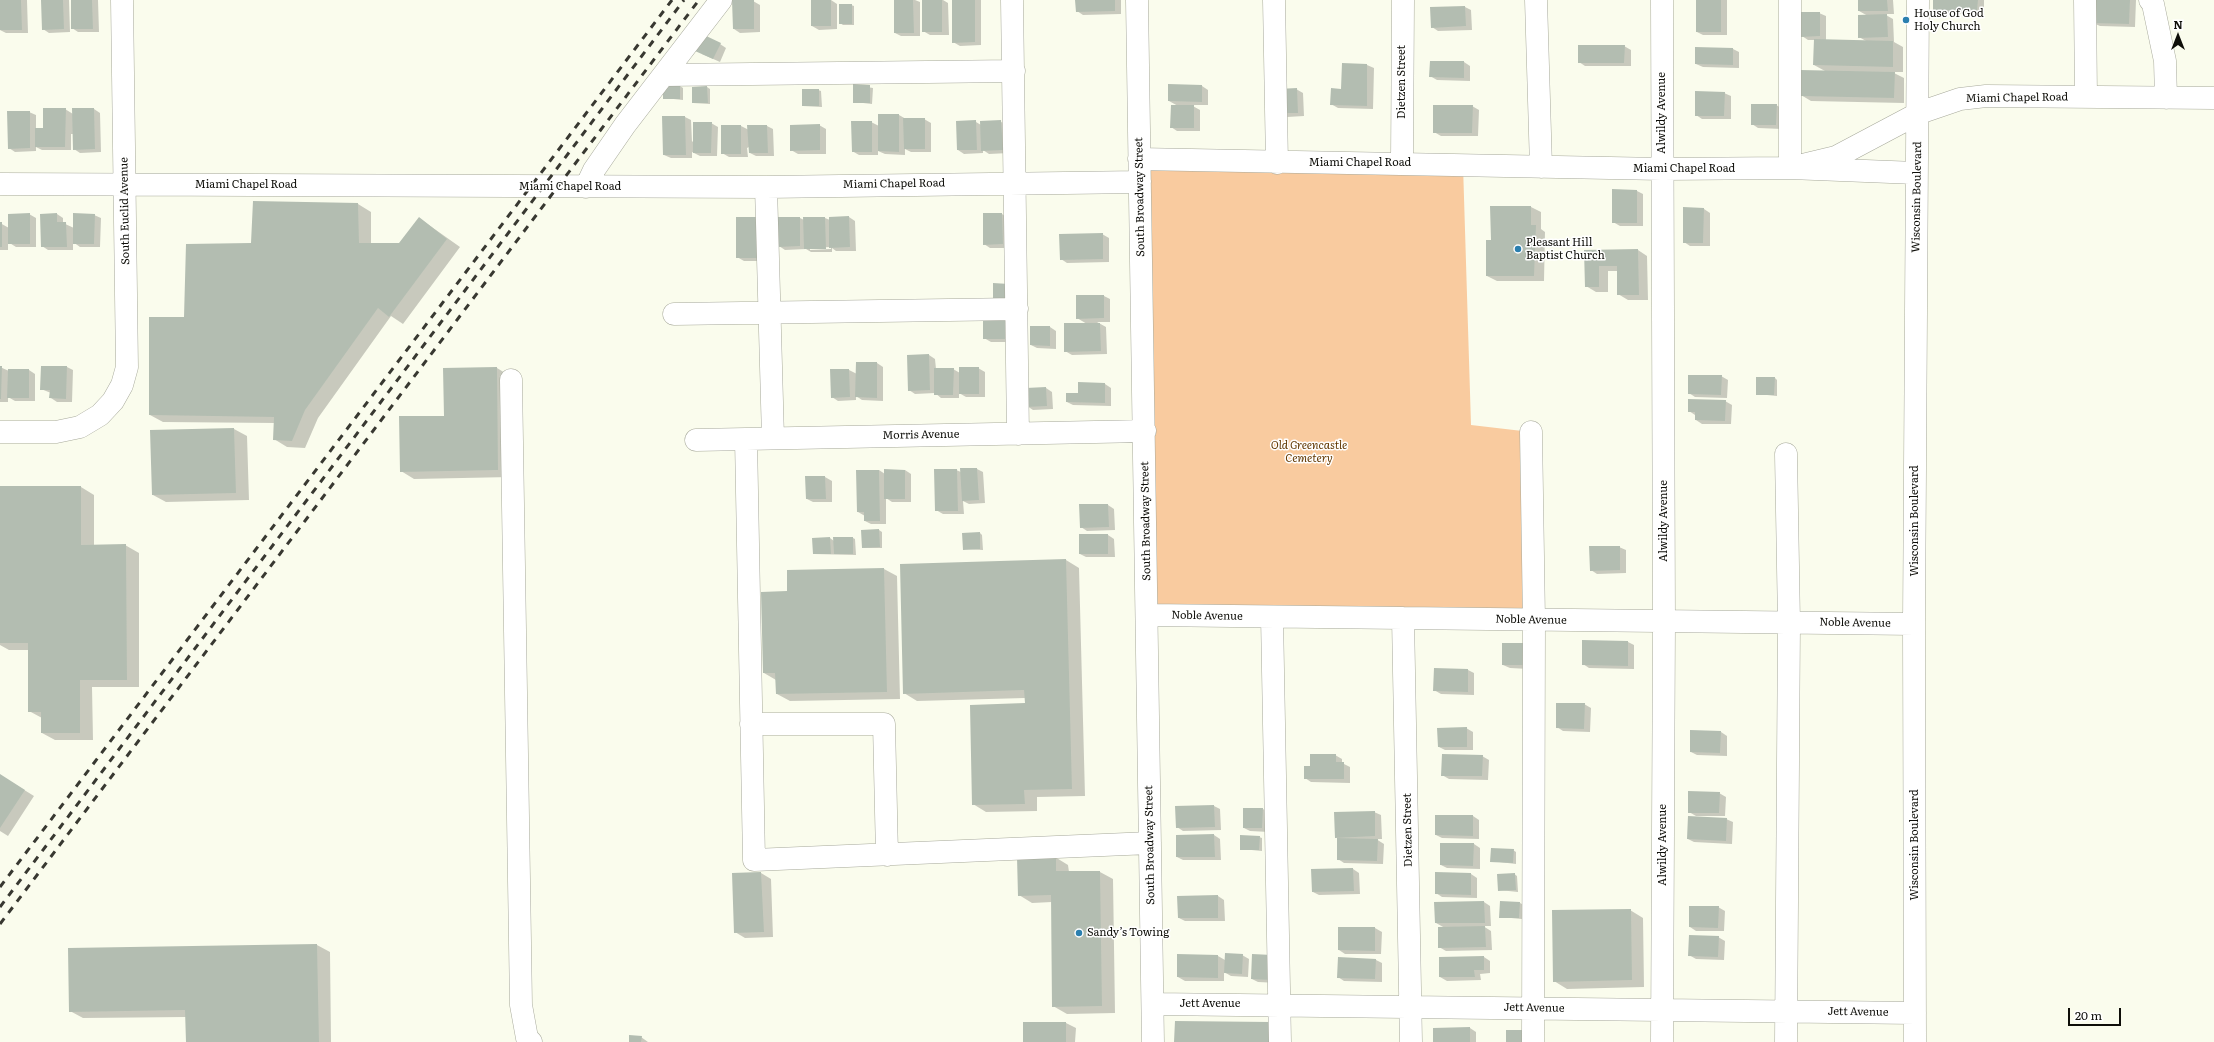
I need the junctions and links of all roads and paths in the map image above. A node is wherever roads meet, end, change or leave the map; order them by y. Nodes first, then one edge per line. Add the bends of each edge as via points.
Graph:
1 (122, 0) edge
2 (721, 0) edge
3 (1012, 0) edge
4 (1137, 0) edge
5 (1274, 0) edge
6 (1403, 0) edge
7 (1536, 0) edge
8 (1662, 0) edge
9 (1790, 0) edge
10 (1918, 0) edge
11 (2085, 0) edge
12 (2150, 0) edge
13 (1014, 71) junction
14 (665, 75) junction
15 (2086, 97) junction
16 (2166, 98) junction
17 (2214, 98) edge
18 (1919, 113) junction
19 (1139, 159) junction
20 (1278, 163) junction
21 (1402, 163) junction
22 (1541, 168) junction
23 (1790, 168) junction
24 (1662, 169) junction
25 (1916, 173) junction
26 (1016, 182) junction
27 (1140, 182) junction
28 (0, 184) edge
29 (124, 185) junction
30 (586, 187) junction
31 (766, 187) junction
32 (1017, 309) junction
33 (768, 312) junction
34 (674, 314) dead end
35 (511, 380) dead end
36 (1145, 431) junction
37 (0, 432) edge
38 (1532, 432) dead end
39 (1018, 434) junction
40 (773, 438) junction
41 (746, 439) junction
42 (696, 440) dead end
43 (1786, 454) dead end
44 (1147, 615) junction
45 (1272, 617) junction
46 (1403, 618) junction
47 (1534, 620) junction
48 (1664, 621) junction
49 (1789, 623) junction
50 (1914, 624) junction
51 (752, 724) junction
52 (1150, 843) junction
53 (887, 855) junction
54 (1153, 1004) junction
55 (1280, 1004) junction
56 (1411, 1006) junction
57 (1533, 1008) junction
58 (1662, 1010) junction
59 (1786, 1011) junction
60 (1915, 1013) junction
61 (531, 1042) edge
62 (1153, 1042) edge
63 (1280, 1042) edge
64 (1411, 1042) edge
65 (1533, 1042) edge
66 (1662, 1042) edge
67 (1786, 1042) edge
68 (1915, 1042) edge

1 - 29 street, South Euclid Avenue
2 - 14 street
3 - 13 street
4 - 19 street, South Broadway Street
5 - 20 street
6 - 21 street, Dietzen Street
7 - 22 street
8 - 24 street, Alwildy Avenue
9 - 23 street
10 - 18 street, Wisconsin Boulevard
11 - 15 street
12 - 16 street via 2165,61
13 - 14 street
13 - 26 street
14 - 30 street via 594,170
15 - 16 street, Miami Chapel Road
15 - 18 street, Miami Chapel Road via 1986,96 1960,99
16 - 17 street, Miami Chapel Road
18 - 23 street, Miami Chapel Road via 1836,157
18 - 25 street, Wisconsin Boulevard
19 - 20 street, Miami Chapel Road
19 - 27 street, South Broadway Street
20 - 21 street, Miami Chapel Road
21 - 22 street, Miami Chapel Road
22 - 24 street, Miami Chapel Road
23 - 24 street, Miami Chapel Road
23 - 25 street
24 - 48 street, Alwildy Avenue
25 - 50 street, Wisconsin Boulevard
26 - 27 street, Miami Chapel Road
26 - 31 street, Miami Chapel Road
26 - 32 street
27 - 36 street, South Broadway Street
28 - 29 street, Miami Chapel Road
29 - 30 street, Miami Chapel Road
29 - 37 street, South Euclid Avenue via 127,367 122,385 113,401 100,415 80,428 56,432
30 - 31 street, Miami Chapel Road
31 - 33 street
32 - 33 street
32 - 39 street
33 - 34 street
33 - 40 street
35 - 61 street via 522,1005 527,1038
36 - 39 street, Morris Avenue
36 - 44 street, South Broadway Street
38 - 47 street
39 - 40 street, Morris Avenue
40 - 41 street, Morris Avenue
41 - 42 street, Morris Avenue
41 - 51 street
43 - 49 street
44 - 45 street, Noble Avenue
44 - 52 street, South Broadway Street
45 - 46 street, Noble Avenue
45 - 55 street
46 - 47 street, Noble Avenue
46 - 56 street, Dietzen Street
47 - 48 street, Noble Avenue
47 - 57 street
48 - 49 street, Noble Avenue
48 - 58 street, Alwildy Avenue
49 - 50 street, Noble Avenue
49 - 59 street
50 - 60 street, Wisconsin Boulevard
51 - 53 street via 884,724
51 - 53 street via 754,860
52 - 53 street
52 - 54 street, South Broadway Street
54 - 55 street, Jett Avenue
54 - 62 street, South Broadway Street
55 - 56 street, Jett Avenue
55 - 63 street
56 - 57 street, Jett Avenue
56 - 64 street, Dietzen Street
57 - 58 street, Jett Avenue
57 - 65 street
58 - 59 street, Jett Avenue
58 - 66 street, Alwildy Avenue
59 - 60 street, Jett Avenue
59 - 67 street
60 - 68 street, Wisconsin Boulevard

